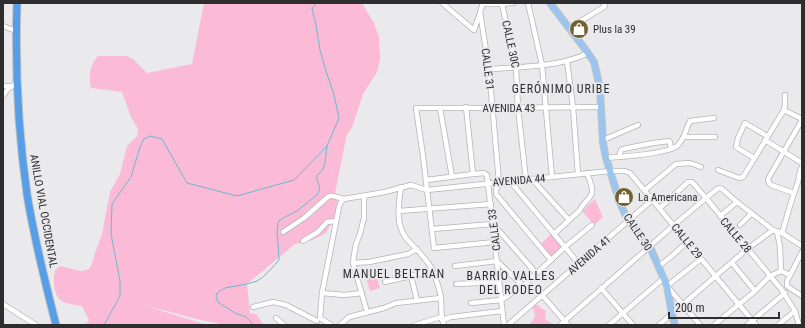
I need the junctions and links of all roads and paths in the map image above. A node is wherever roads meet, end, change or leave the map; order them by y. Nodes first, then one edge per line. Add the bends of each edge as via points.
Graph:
1 (17, 3) edge
2 (442, 3) edge
3 (482, 3) edge
4 (513, 3) edge
5 (528, 3) edge
6 (603, 3) edge
7 (502, 4) junction
8 (553, 4) edge
9 (480, 12) junction
10 (3, 26) edge
11 (569, 28) junction
12 (16, 31) junction
13 (588, 53) junction
14 (567, 61) junction
15 (542, 65) junction
16 (516, 68) junction
17 (489, 69) junction
18 (15, 84) junction
19 (3, 86) edge
20 (785, 95) dead end
21 (3, 96) edge
22 (602, 106) junction
23 (466, 107) junction
24 (546, 107) junction
25 (573, 107) junction
26 (440, 108) junction
27 (493, 108) junction
28 (518, 108) junction
29 (784, 110) junction
30 (714, 118) dead end
31 (802, 120) edge
32 (638, 125) dead end
33 (684, 137) junction
34 (715, 137) dead end
35 (766, 138) junction
36 (603, 140) junction
37 (671, 149) junction
38 (784, 152) junction
39 (619, 157) junction
40 (606, 158) junction
41 (754, 158) junction
42 (802, 163) edge
43 (701, 166) dead end
44 (802, 167) edge
45 (718, 170) dead end
46 (610, 171) junction
47 (473, 174) junction
48 (578, 174) junction
49 (587, 174) junction
50 (465, 175) junction
51 (452, 177) junction
52 (552, 177) junction
53 (532, 179) junction
54 (426, 180) junction
55 (526, 180) junction
56 (510, 181) junction
57 (499, 182) junction
58 (488, 183) junction
59 (466, 186) junction
60 (402, 187) junction
61 (427, 190) junction
62 (645, 190) junction
63 (794, 193) junction
64 (364, 196) junction
65 (706, 198) junction
66 (344, 199) junction
67 (652, 200) junction
68 (737, 202) junction
69 (491, 204) junction
70 (660, 208) junction
71 (430, 209) junction
72 (399, 211) junction
73 (751, 213) junction
74 (720, 216) junction
75 (569, 220) junction
76 (336, 221) junction
77 (628, 221) junction
78 (493, 224) junction
79 (740, 224) dead end
80 (592, 225) dead end
81 (674, 225) junction
82 (432, 229) junction
83 (777, 231) junction
84 (283, 232) dead end
85 (554, 234) junction
86 (304, 241) dead end
87 (495, 242) junction
88 (688, 242) junction
89 (802, 246) edge
90 (565, 247) junction
91 (650, 247) junction
92 (417, 249) junction
93 (748, 249) junction
94 (802, 252) edge
95 (701, 259) junction
96 (550, 260) junction
97 (497, 261) junction
98 (353, 262) junction
99 (732, 263) junction
100 (579, 264) junction
101 (455, 266) dead end
102 (659, 266) junction
103 (432, 270) junction
104 (781, 271) junction
105 (536, 273) junction
106 (790, 275) junction
107 (411, 276) junction
108 (770, 276) junction
109 (715, 277) junction
110 (664, 278) junction
111 (385, 282) dead end
112 (499, 282) junction
113 (456, 284) dead end
114 (523, 286) junction
115 (667, 286) junction
116 (601, 288) junction
117 (755, 291) junction
118 (322, 293) junction
119 (362, 293) junction
120 (784, 294) junction
121 (542, 295) junction
122 (802, 296) edge
123 (441, 298) junction
124 (417, 300) junction
125 (501, 300) junction
126 (471, 303) dead end
127 (3, 304) edge
128 (684, 305) junction
129 (738, 305) junction
130 (253, 307) dead end
131 (502, 311) junction
132 (367, 312) junction
133 (795, 312) junction
134 (623, 313) junction
135 (672, 314) junction
136 (276, 318) dead end
137 (442, 318) junction
138 (318, 319) junction
139 (566, 323) edge
140 (754, 323) edge
141 (36, 325) edge
142 (56, 325) edge
143 (284, 325) edge
144 (311, 325) edge
145 (331, 325) edge
146 (340, 325) edge
147 (415, 325) edge
148 (444, 325) edge
149 (504, 325) edge
150 (508, 325) edge
151 (560, 325) edge
152 (609, 325) edge
153 (633, 325) edge
154 (659, 325) edge
155 (675, 325) edge
156 (700, 325) edge
157 (714, 325) edge
158 (747, 325) edge
159 (778, 325) edge
160 (799, 325) edge

1 - 12 highway, ANILLO VIAL OCCIDENTAL
2 - 9 street via 474,30
3 - 7 street
3 - 9 street, CALLE 31
4 - 7 street
5 - 15 street
6 - 11 street via 604,6
7 - 16 street, CALLE 30C
8 - 11 main road, CALLE 30
9 - 17 street, CALLE 31
10 - 12 street
11 - 13 main road, CALLE 30
12 - 18 highway, ANILLO VIAL OCCIDENTAL
13 - 14 street
13 - 22 main road, CALLE 30 via 598,75
14 - 15 street
14 - 25 street
15 - 16 street
15 - 24 street
16 - 17 street
16 - 28 street, CALLE 30C
17 - 27 street, CALLE 31
18 - 19 street
18 - 21 street
18 - 142 highway, ANILLO VIAL OCCIDENTAL via 27,195
20 - 29 street
22 - 25 street, AVENIDA 43
22 - 36 main road, CALLE 30
23 - 26 street, AVENIDA 43
23 - 27 street, AVENIDA 43
23 - 47 street
24 - 25 street, AVENIDA 43
24 - 28 street, AVENIDA 43
24 - 52 street
25 - 48 street
26 - 51 street
26 - 54 street, AVENIDA 43 via 416,108
27 - 28 street, AVENIDA 43
27 - 57 street, CALLE 31
28 - 55 street, CALLE 30C
29 - 31 street
29 - 35 street
30 - 33 street via 690,121
31 - 38 street
32 - 36 street
33 - 34 street
33 - 37 street
35 - 38 street
35 - 41 street
35 - 41 street via 745,123 736,147
36 - 40 main road, CALLE 30
37 - 39 street
37 - 39 street via 668,140 623,149
38 - 42 street
38 - 63 street via 768,182
39 - 40 street
40 - 46 main road, CALLE 30
41 - 45 street via 741,179
43 - 62 street via 690,163 676,164
44 - 63 street
46 - 49 street, AVENIDA 44
46 - 62 street, CALLE 29 via 630,172
46 - 77 main road, CALLE 30
47 - 50 street
47 - 58 street via 486,174
48 - 49 street, AVENIDA 44
48 - 52 street, AVENIDA 44
49 - 75 street via 591,195
50 - 51 street
50 - 59 street
51 - 54 street
52 - 53 street, AVENIDA 44
53 - 55 street, AVENIDA 44
53 - 75 street
54 - 61 street
55 - 56 street, AVENIDA 44
56 - 57 street, AVENIDA 44
56 - 85 street
57 - 58 street, AVENIDA 44
57 - 96 street, CALLE 31 via 496,194
58 - 59 street, AVENIDA 44
58 - 69 street, CALLE 33
59 - 61 street, AVENIDA 44
60 - 61 street, AVENIDA 44 via 411,185
60 - 64 street, AVENIDA 44
60 - 72 street
61 - 71 street
62 - 67 street, CALLE 29
63 - 83 street
64 - 66 street, AVENIDA 44
64 - 98 street via 364,218
65 - 68 street via 720,188
65 - 70 street, CALLE 28 via 692,182 688,182
65 - 74 street, CALLE 28
65 - 81 street
66 - 76 street
66 - 84 street, AVENIDA 44 via 329,196
67 - 70 street, CALLE 29
67 - 77 street, AVENIDA 41
68 - 73 street
68 - 74 street
69 - 71 street
69 - 78 street, CALLE 33
70 - 81 street, CALLE 29
71 - 72 street
71 - 82 street
72 - 92 street via 399,222 405,236
73 - 79 street
73 - 83 street
74 - 93 street, CALLE 28
75 - 85 street
76 - 86 street via 327,222
76 - 118 street
77 - 91 main road, CALLE 30
77 - 100 street, AVENIDA 41
78 - 82 street
78 - 87 street, CALLE 33
78 - 105 street
80 - 90 street
81 - 88 street, CALLE 29
81 - 91 street
82 - 87 street via 434,248
83 - 89 street
83 - 93 street
83 - 104 street
85 - 90 street
87 - 97 street, CALLE 33
88 - 95 street, CALLE 29
88 - 102 street
90 - 96 street
90 - 100 street
91 - 102 main road, CALLE 30
91 - 116 street
92 - 98 street via 408,254 369,262
92 - 103 street
93 - 99 street
93 - 108 street, CALLE 28
94 - 106 street
95 - 109 street, CALLE 29
95 - 115 street
96 - 105 street
97 - 101 street
97 - 112 street, CALLE 33
97 - 114 street
98 - 119 street
99 - 109 street
99 - 117 street
100 - 121 street, AVENIDA 41
102 - 110 main road, CALLE 30
103 - 107 street
103 - 123 street
104 - 106 street
104 - 108 street
105 - 114 street
106 - 122 street via 786,283
107 - 111 street
107 - 124 street
108 - 117 street
108 - 120 street, CALLE 28
109 - 128 street
109 - 129 street, CALLE 29
110 - 115 main road, CALLE 30
110 - 134 street
112 - 113 street
112 - 125 street, CALLE 33
114 - 125 street
115 - 128 street, CALLE 30
115 - 135 main road, CALLE 30
116 - 134 street
116 - 139 street
117 - 129 street
118 - 119 street
118 - 138 street
119 - 132 street
120 - 133 street, CALLE 28
120 - 140 street
121 - 139 street
121 - 150 street, AVENIDA 41
123 - 124 street
123 - 137 street
124 - 132 street
125 - 126 street
125 - 131 street, CALLE 33
127 - 141 street
128 - 135 street
128 - 156 street, CALLE 30
129 - 140 street, CALLE 29
129 - 157 street
130 - 138 street via 274,302
131 - 137 street
131 - 149 street, CALLE 33
132 - 146 street via 349,316
133 - 159 street
133 - 160 street, CALLE 28
134 - 152 street
134 - 153 street
135 - 154 street
135 - 155 main road, CALLE 30
136 - 143 street
137 - 147 street
137 - 148 street
138 - 144 street
138 - 145 street
139 - 151 street
140 - 158 street

